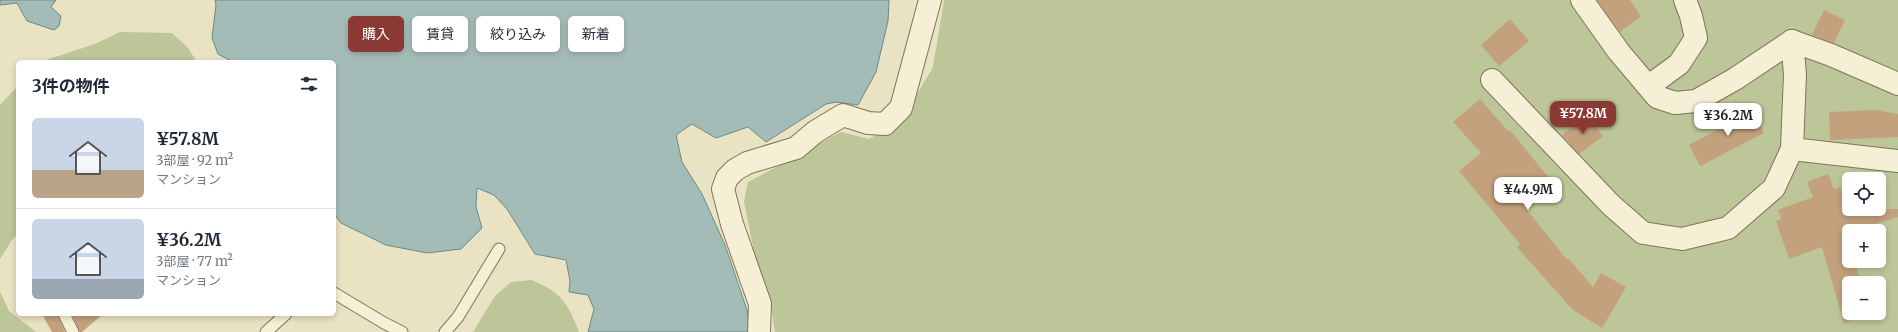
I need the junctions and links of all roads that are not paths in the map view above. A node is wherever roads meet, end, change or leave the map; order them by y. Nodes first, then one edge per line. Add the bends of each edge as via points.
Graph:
1 (930, 0) edge
2 (1582, 0) edge
3 (1684, 0) edge
4 (1792, 41) junction
5 (1492, 80) dead end
6 (1898, 84) edge
7 (1649, 86) junction
8 (1792, 149) junction
9 (1898, 161) edge
10 (498, 249) dead end
11 (336, 294) edge
12 (65, 316) edge
13 (284, 316) edge
14 (73, 332) edge
15 (266, 332) edge
16 (402, 332) edge
17 (445, 332) edge
18 (759, 332) edge

1 - 18 street via 901,108 886,124 868,123 843,115 815,132 796,148 747,163 727,178 723,189 732,224 760,304
2 - 7 street via 1619,52
3 - 7 street via 1696,38 1679,64
4 - 6 street
4 - 7 street via 1735,79 1696,101 1675,103 1657,97
4 - 8 street via 1795,74
5 - 8 street via 1611,205 1643,233 1682,240 1728,228 1774,188
8 - 9 street
10 - 17 lane via 458,317
11 - 16 lane
12 - 14 lane
13 - 15 lane

